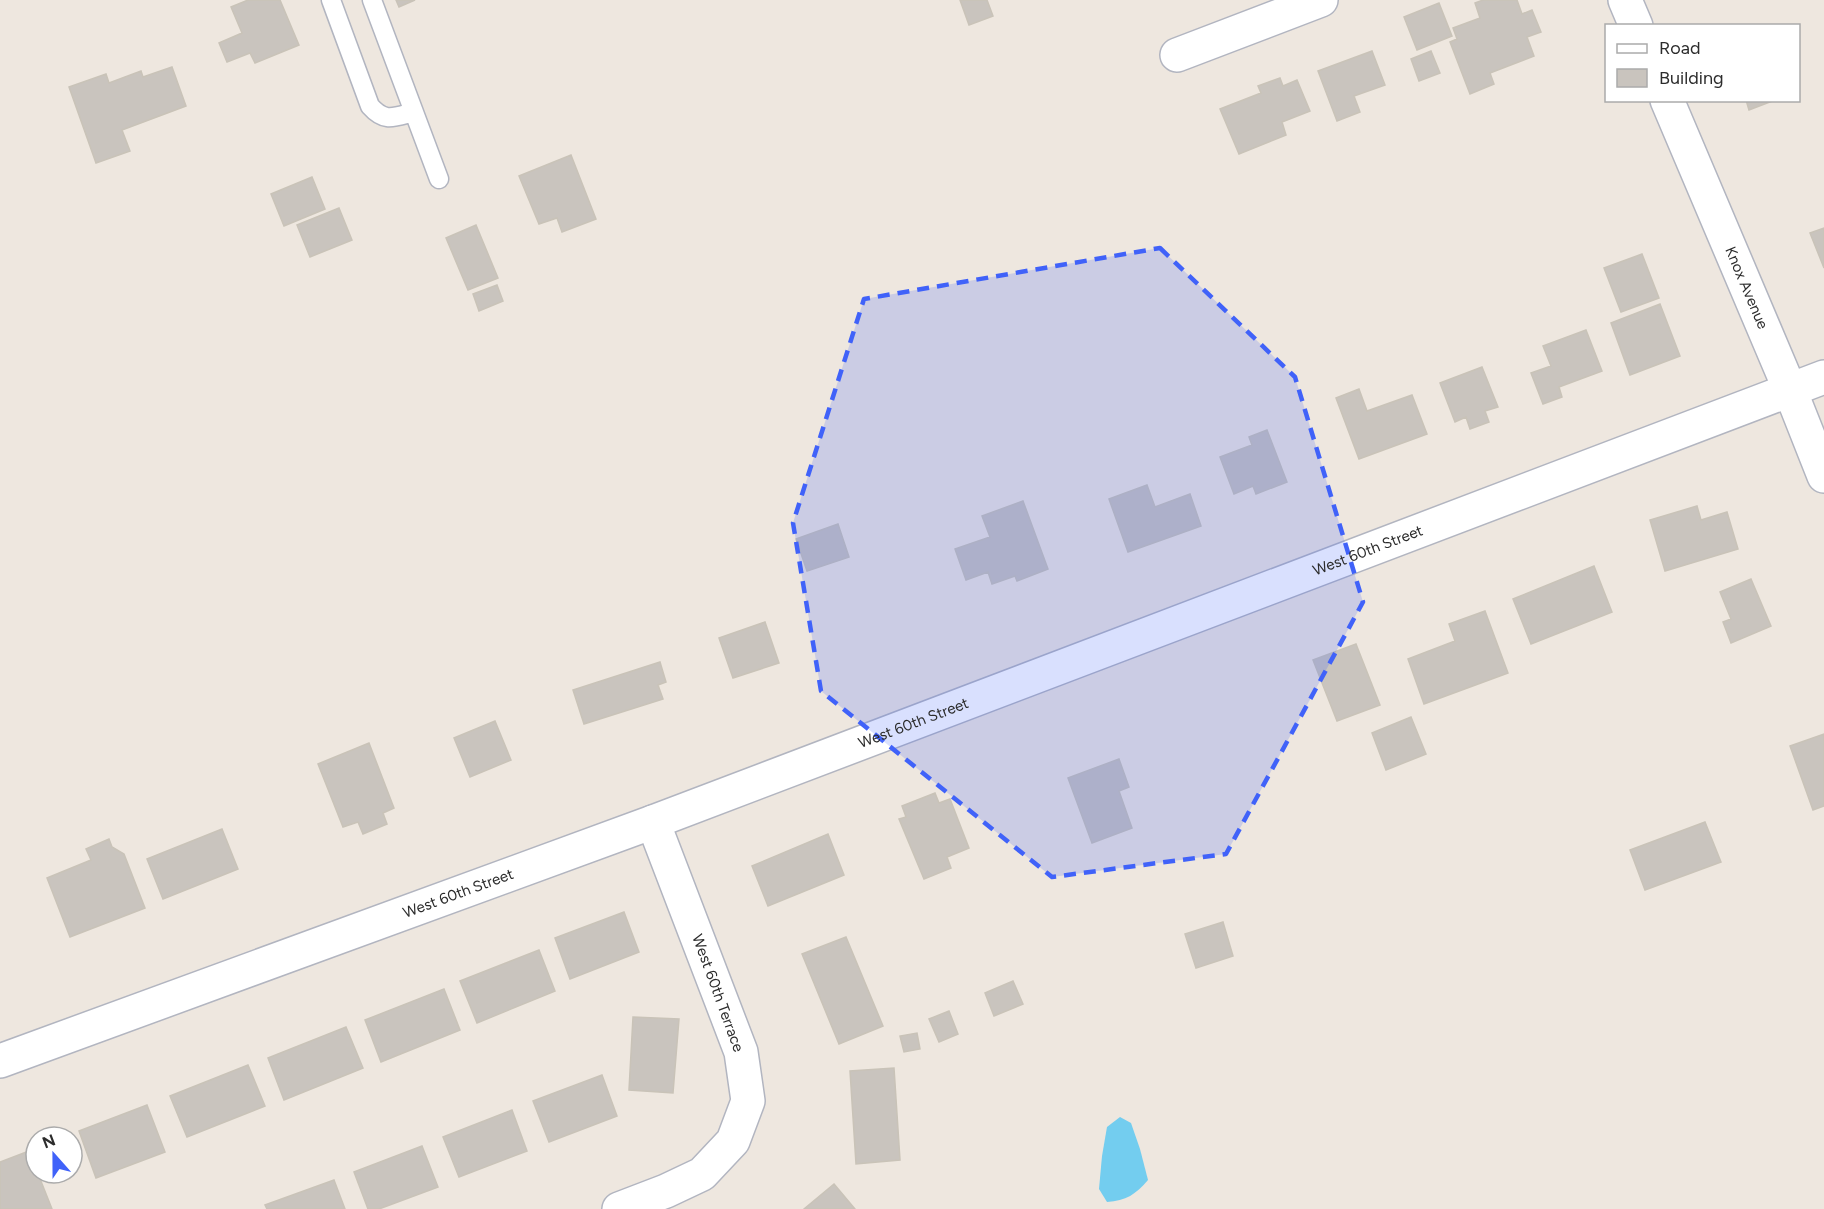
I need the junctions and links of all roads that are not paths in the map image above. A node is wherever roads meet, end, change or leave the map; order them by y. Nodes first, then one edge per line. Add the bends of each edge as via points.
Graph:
1 (331, 0) edge
2 (372, 0) edge
3 (1320, 0) edge
4 (1625, 0) edge
5 (1635, 24) edge
6 (1177, 55) dead end
7 (1668, 102) edge
8 (414, 112) junction
9 (439, 179) dead end
10 (1824, 377) edge
11 (1790, 390) junction
12 (1824, 476) edge
13 (653, 822) junction
14 (0, 1061) edge
15 (619, 1209) edge

1 - 8 lane via 370,106 389,119
2 - 8 lane
3 - 6 street
4 - 5 street
7 - 11 street, Knox Avenue
8 - 9 lane
10 - 11 street, West 60th Street
11 - 12 street, Knox Avenue
11 - 13 street, West 60th Street
13 - 14 street, West 60th Street
13 - 15 street, West 60th Terrace via 741,1052 748,1101 734,1141 702,1174

